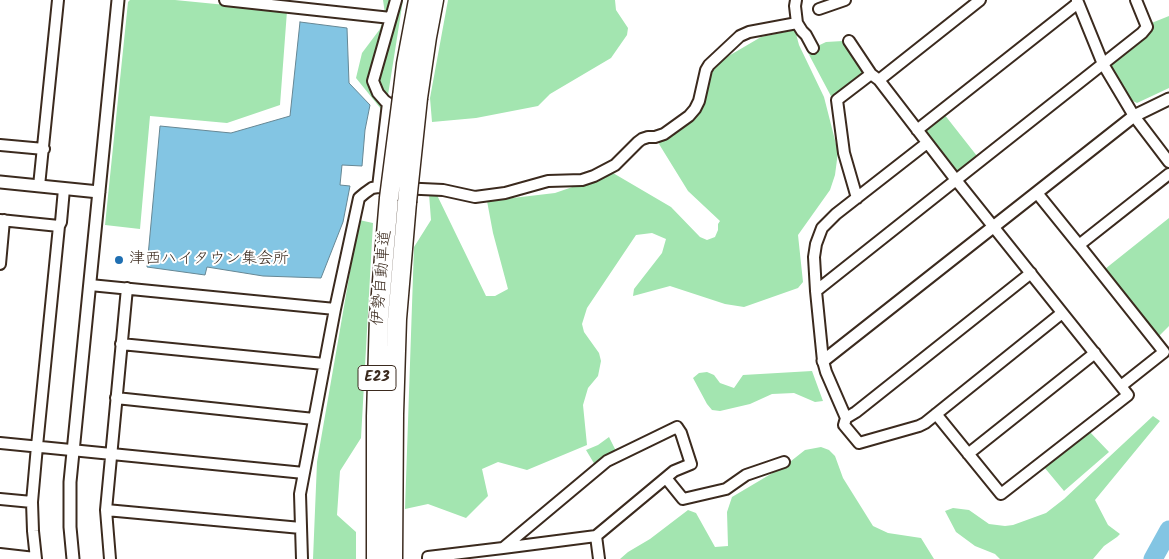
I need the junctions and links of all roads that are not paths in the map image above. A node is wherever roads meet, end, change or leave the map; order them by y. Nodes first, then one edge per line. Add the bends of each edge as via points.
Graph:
1 (58, 0) edge
2 (118, 0) edge
3 (225, 0) edge
4 (396, 0) edge
5 (418, 0) edge
6 (434, 0) edge
7 (796, 0) edge
8 (845, 0) edge
9 (980, 0) edge
10 (1136, 0) edge
11 (274, 2) edge
12 (1077, 2) edge
13 (819, 9) dead end
14 (391, 18) junction
15 (798, 23) junction
16 (849, 41) dead end
17 (813, 48) dead end
18 (1103, 64) junction
19 (875, 77) junction
20 (410, 97) junction
21 (1169, 99) edge
22 (1134, 116) junction
23 (917, 130) junction
24 (927, 142) junction
25 (0, 145) edge
26 (44, 149) junction
27 (1169, 162) edge
28 (1169, 174) edge
29 (956, 180) junction
30 (0, 182) edge
31 (40, 186) junction
32 (64, 189) junction
33 (99, 192) junction
34 (384, 193) junction
35 (1037, 193) junction
36 (857, 198) junction
37 (2, 220) edge
38 (59, 226) junction
39 (994, 226) junction
40 (1079, 245) junction
41 (0, 264) edge
42 (1031, 273) junction
43 (90, 285) junction
44 (127, 288) junction
45 (816, 292) junction
46 (335, 309) junction
47 (1062, 313) junction
48 (121, 344) junction
49 (1095, 353) junction
50 (823, 361) junction
51 (324, 364) junction
52 (1121, 386) junction
53 (116, 398) junction
54 (936, 414) junction
55 (846, 418) junction
56 (314, 419) junction
57 (0, 443) edge
58 (37, 446) junction
59 (74, 450) junction
60 (111, 454) junction
61 (968, 454) junction
62 (784, 462) dead end
63 (304, 473) junction
64 (666, 478) junction
65 (0, 499) edge
66 (32, 502) junction
67 (106, 510) junction
68 (301, 528) junction
69 (596, 536) junction
70 (503, 548) junction
71 (0, 554) edge
72 (35, 558) edge
73 (73, 559) edge
74 (110, 559) edge
75 (302, 559) edge
76 (376, 559) edge
77 (393, 559) edge
78 (428, 559) edge
79 (599, 559) edge

1 - 26 street
2 - 33 street
3 - 11 street
4 - 14 street
5 - 20 highway, 伊勢自動車道 / E23 via 406,64
6 - 20 highway, 伊勢自動車道 / E23
7 - 15 street
8 - 13 street
9 - 19 street
10 - 18 street via 1147,28
11 - 14 street
12 - 18 street
12 - 23 street
14 - 34 street via 373,81 378,93 388,103
15 - 17 street
15 - 34 street via 749,32 736,39 710,65 699,101 689,116 664,134 642,139 615,165 594,176 582,180 548,181 475,197 443,190
16 - 19 street
18 - 22 street
18 - 29 street
19 - 23 street
19 - 36 street via 838,100 844,153
20 - 34 highway, 伊勢自動車道 / E23, bridge
20 - 77 highway, 伊勢自動車道 / E23, bridge via 407,202 396,338
21 - 22 street
22 - 27 street
22 - 35 street
23 - 24 street
24 - 29 street
24 - 36 street
25 - 26 street
26 - 31 street
28 - 40 street
29 - 39 street
29 - 45 street
30 - 31 street
31 - 32 street
32 - 33 street
32 - 38 street
33 - 43 street
34 - 46 street via 372,188 359,198
34 - 76 highway, 伊勢自動車道 / E23 via 376,416
35 - 39 street
35 - 40 street
36 - 45 street via 822,228 814,257
37 - 38 street
37 - 41 street
38 - 58 street
39 - 42 street
39 - 50 street
40 - 52 street via 1164,352
42 - 47 street
42 - 55 street
43 - 44 street
43 - 59 street
44 - 46 street
44 - 48 street
45 - 50 street
46 - 51 street
47 - 49 street
47 - 54 street
48 - 51 street
48 - 53 street
49 - 52 street
49 - 61 street
50 - 55 street
51 - 56 street
52 - 61 street via 1128,395 1001,494
53 - 56 street
53 - 60 street
54 - 55 street via 919,426 859,443 844,425
54 - 61 street
56 - 63 street
57 - 58 street
58 - 59 street
58 - 66 street
59 - 60 street
59 - 73 street via 70,482
60 - 63 street
60 - 67 street
62 - 64 street via 746,475 726,489 683,499
63 - 68 street via 300,494
64 - 69 street
64 - 70 street via 691,464 677,427 607,460
65 - 66 street
66 - 72 street
67 - 68 street
67 - 74 street
68 - 75 street
69 - 70 street
69 - 79 street
70 - 78 street
71 - 72 street

